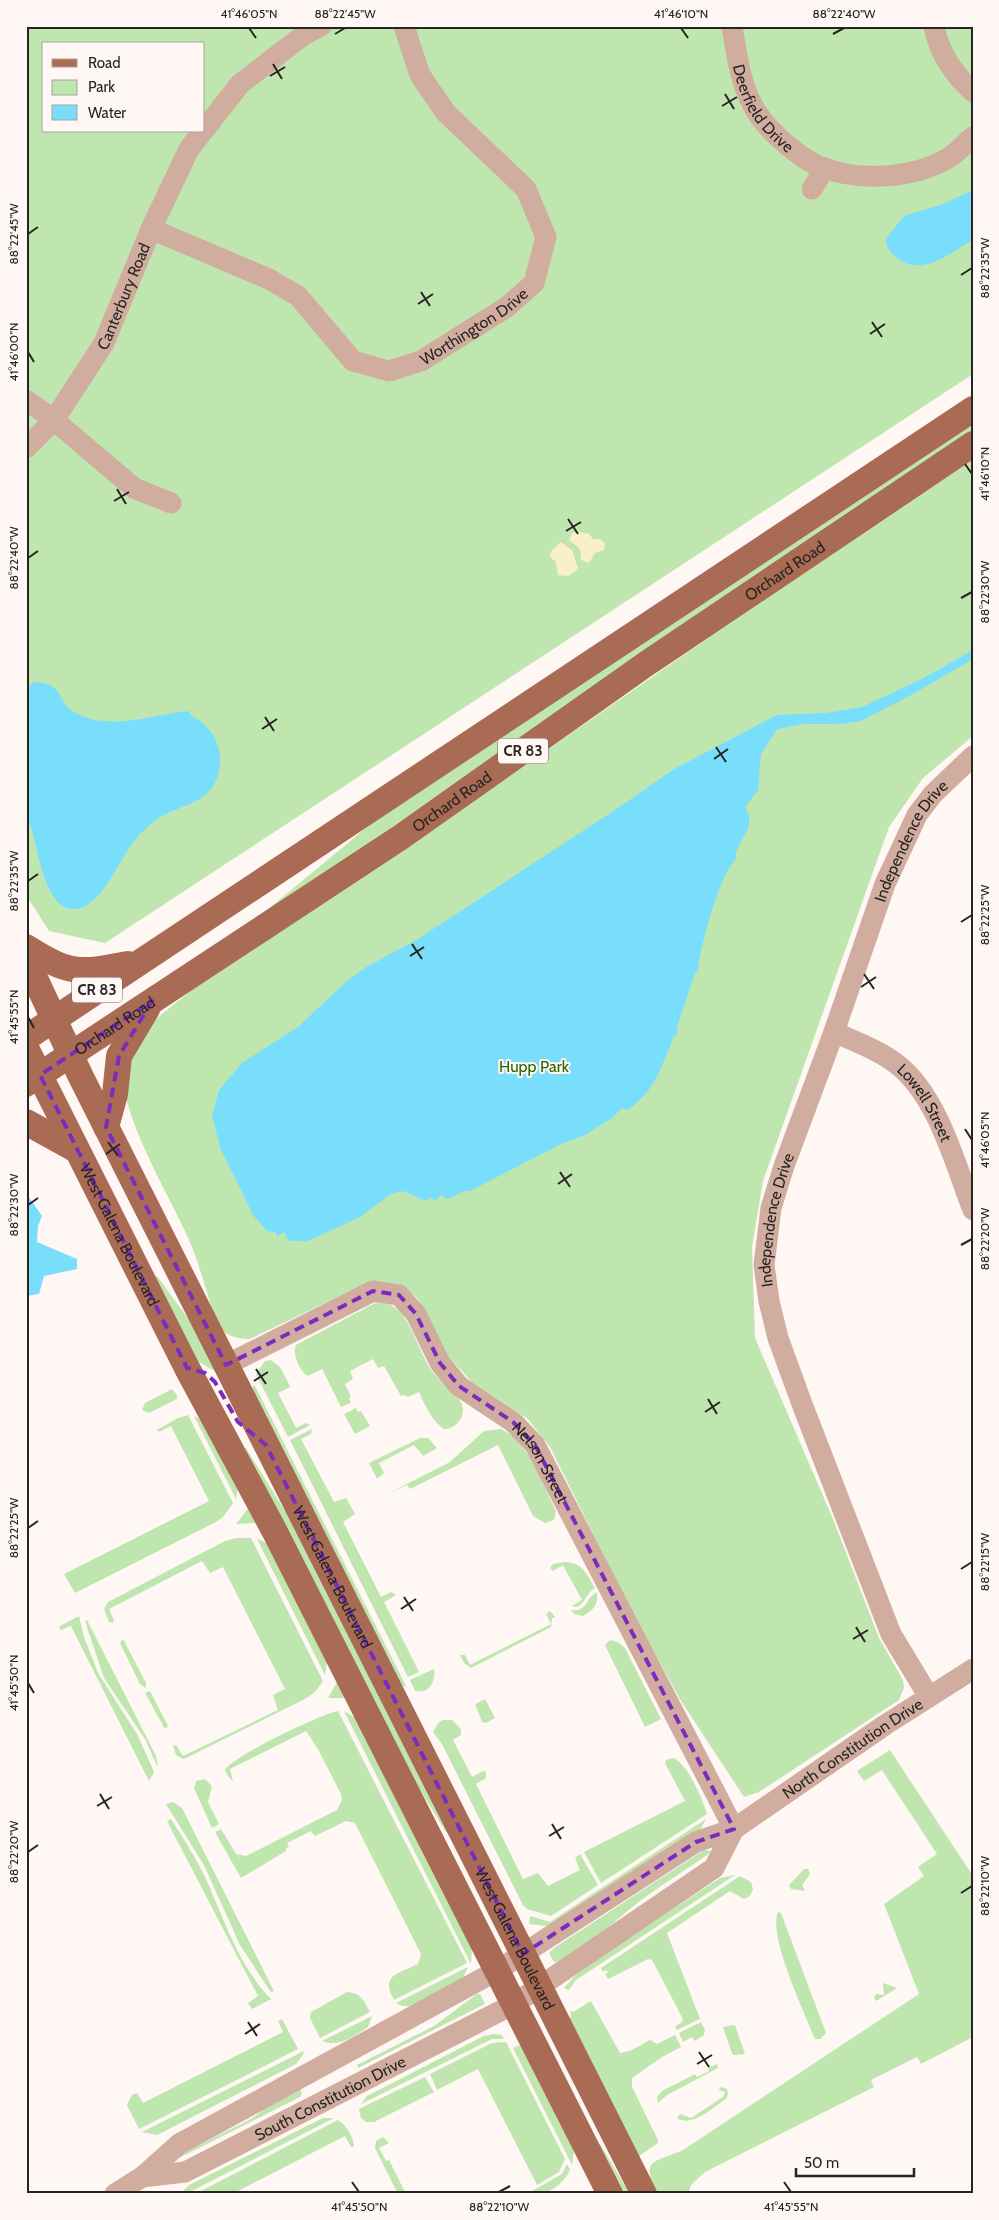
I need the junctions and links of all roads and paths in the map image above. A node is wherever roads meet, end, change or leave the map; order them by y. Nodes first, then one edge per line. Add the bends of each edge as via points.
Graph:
1 (321, 26) edge
2 (404, 26) edge
3 (732, 26) edge
4 (934, 26) edge
5 (973, 92) edge
6 (205, 128) edge
7 (202, 132) edge
8 (973, 137) edge
9 (826, 168) junction
10 (812, 189) dead end
11 (151, 229) junction
12 (26, 400) edge
13 (973, 409) edge
14 (54, 420) junction
15 (973, 444) edge
16 (26, 448) edge
17 (171, 502) dead end
18 (973, 756) edge
19 (26, 946) edge
20 (26, 959) edge
21 (139, 962) junction
22 (152, 1001) junction
23 (55, 1018) junction
24 (834, 1032) junction
25 (26, 1038) edge
26 (26, 1048) edge
27 (71, 1054) junction
28 (33, 1079) edge
29 (26, 1122) edge
30 (106, 1127) junction
31 (75, 1149) junction
32 (973, 1210) edge
33 (226, 1365) junction
34 (187, 1368) junction
35 (266, 1445) junction
36 (973, 1669) edge
37 (928, 1697) junction
38 (734, 1829) junction
39 (523, 1954) junction
40 (498, 1970) junction
41 (539, 1987) junction
42 (514, 2004) junction
43 (142, 2177) junction
44 (115, 2194) edge
45 (610, 2194) edge
46 (644, 2194) edge

1 - 6 street, Canterbury Road via 305,34 240,84
2 - 11 street, Worthington Drive via 420,75 446,113 526,188 546,237 534,283 507,307 421,361 389,371 353,360 298,296 269,278
3 - 9 street, Deerfield Drive via 740,74 759,115 777,138
4 - 5 street via 938,44 956,76
7 - 11 street, Canterbury Road via 189,149
8 - 9 street, Deerfield Drive via 950,157 906,175 864,176
9 - 10 street
11 - 14 street, Canterbury Road via 104,343
12 - 14 street
13 - 21 main road, Orchard Road / CR 83
14 - 16 street, Canterbury Road
14 - 17 street via 134,488
15 - 22 main road, Orchard Road / CR 83 via 646,664 401,837
18 - 24 street, Independence Drive via 933,794 903,842 885,884
19 - 21 main road via 62,968 79,971
20 - 23 main road, West Galena Boulevard
21 - 23 main road, Orchard Road / CR 83
22 - 27 main road, Orchard Road / CR 83
22 - 30 main road via 119,1056 115,1094
23 - 25 main road, Orchard Road / CR 83
23 - 27 main road, West Galena Boulevard
24 - 32 street, Lowell Street via 880,1052 900,1067 921,1090 942,1129
24 - 37 street, Independence Drive via 771,1208 764,1265 769,1301 778,1338 892,1634
26 - 28 main road, West Galena Boulevard
27 - 28 main road, Orchard Road / CR 83
27 - 30 main road, West Galena Boulevard
28 - 31 main road, West Galena Boulevard
29 - 31 main road
30 - 33 main road, West Galena Boulevard
31 - 34 main road, West Galena Boulevard
33 - 35 main road, West Galena Boulevard
33 - 38 street, Nelson Street via 373,1291 399,1295 416,1314 440,1364 459,1386 513,1422 535,1444
34 - 35 main road via 205,1373 238,1422
34 - 40 main road, West Galena Boulevard via 271,1524
35 - 39 main road, West Galena Boulevard
36 - 37 street, North Constitution Drive
37 - 38 street, North Constitution Drive
38 - 39 street, North Constitution Drive via 696,1842
38 - 41 street, North Constitution Drive via 714,1868
39 - 40 street, North Constitution Drive
39 - 41 main road, West Galena Boulevard
40 - 42 main road, West Galena Boulevard
40 - 43 street, South Constitution Drive via 179,2144
41 - 42 street, North Constitution Drive
41 - 46 main road, West Galena Boulevard
42 - 43 street, South Constitution Drive via 185,2172
42 - 45 main road, West Galena Boulevard
43 - 44 street, South Constitution Drive

